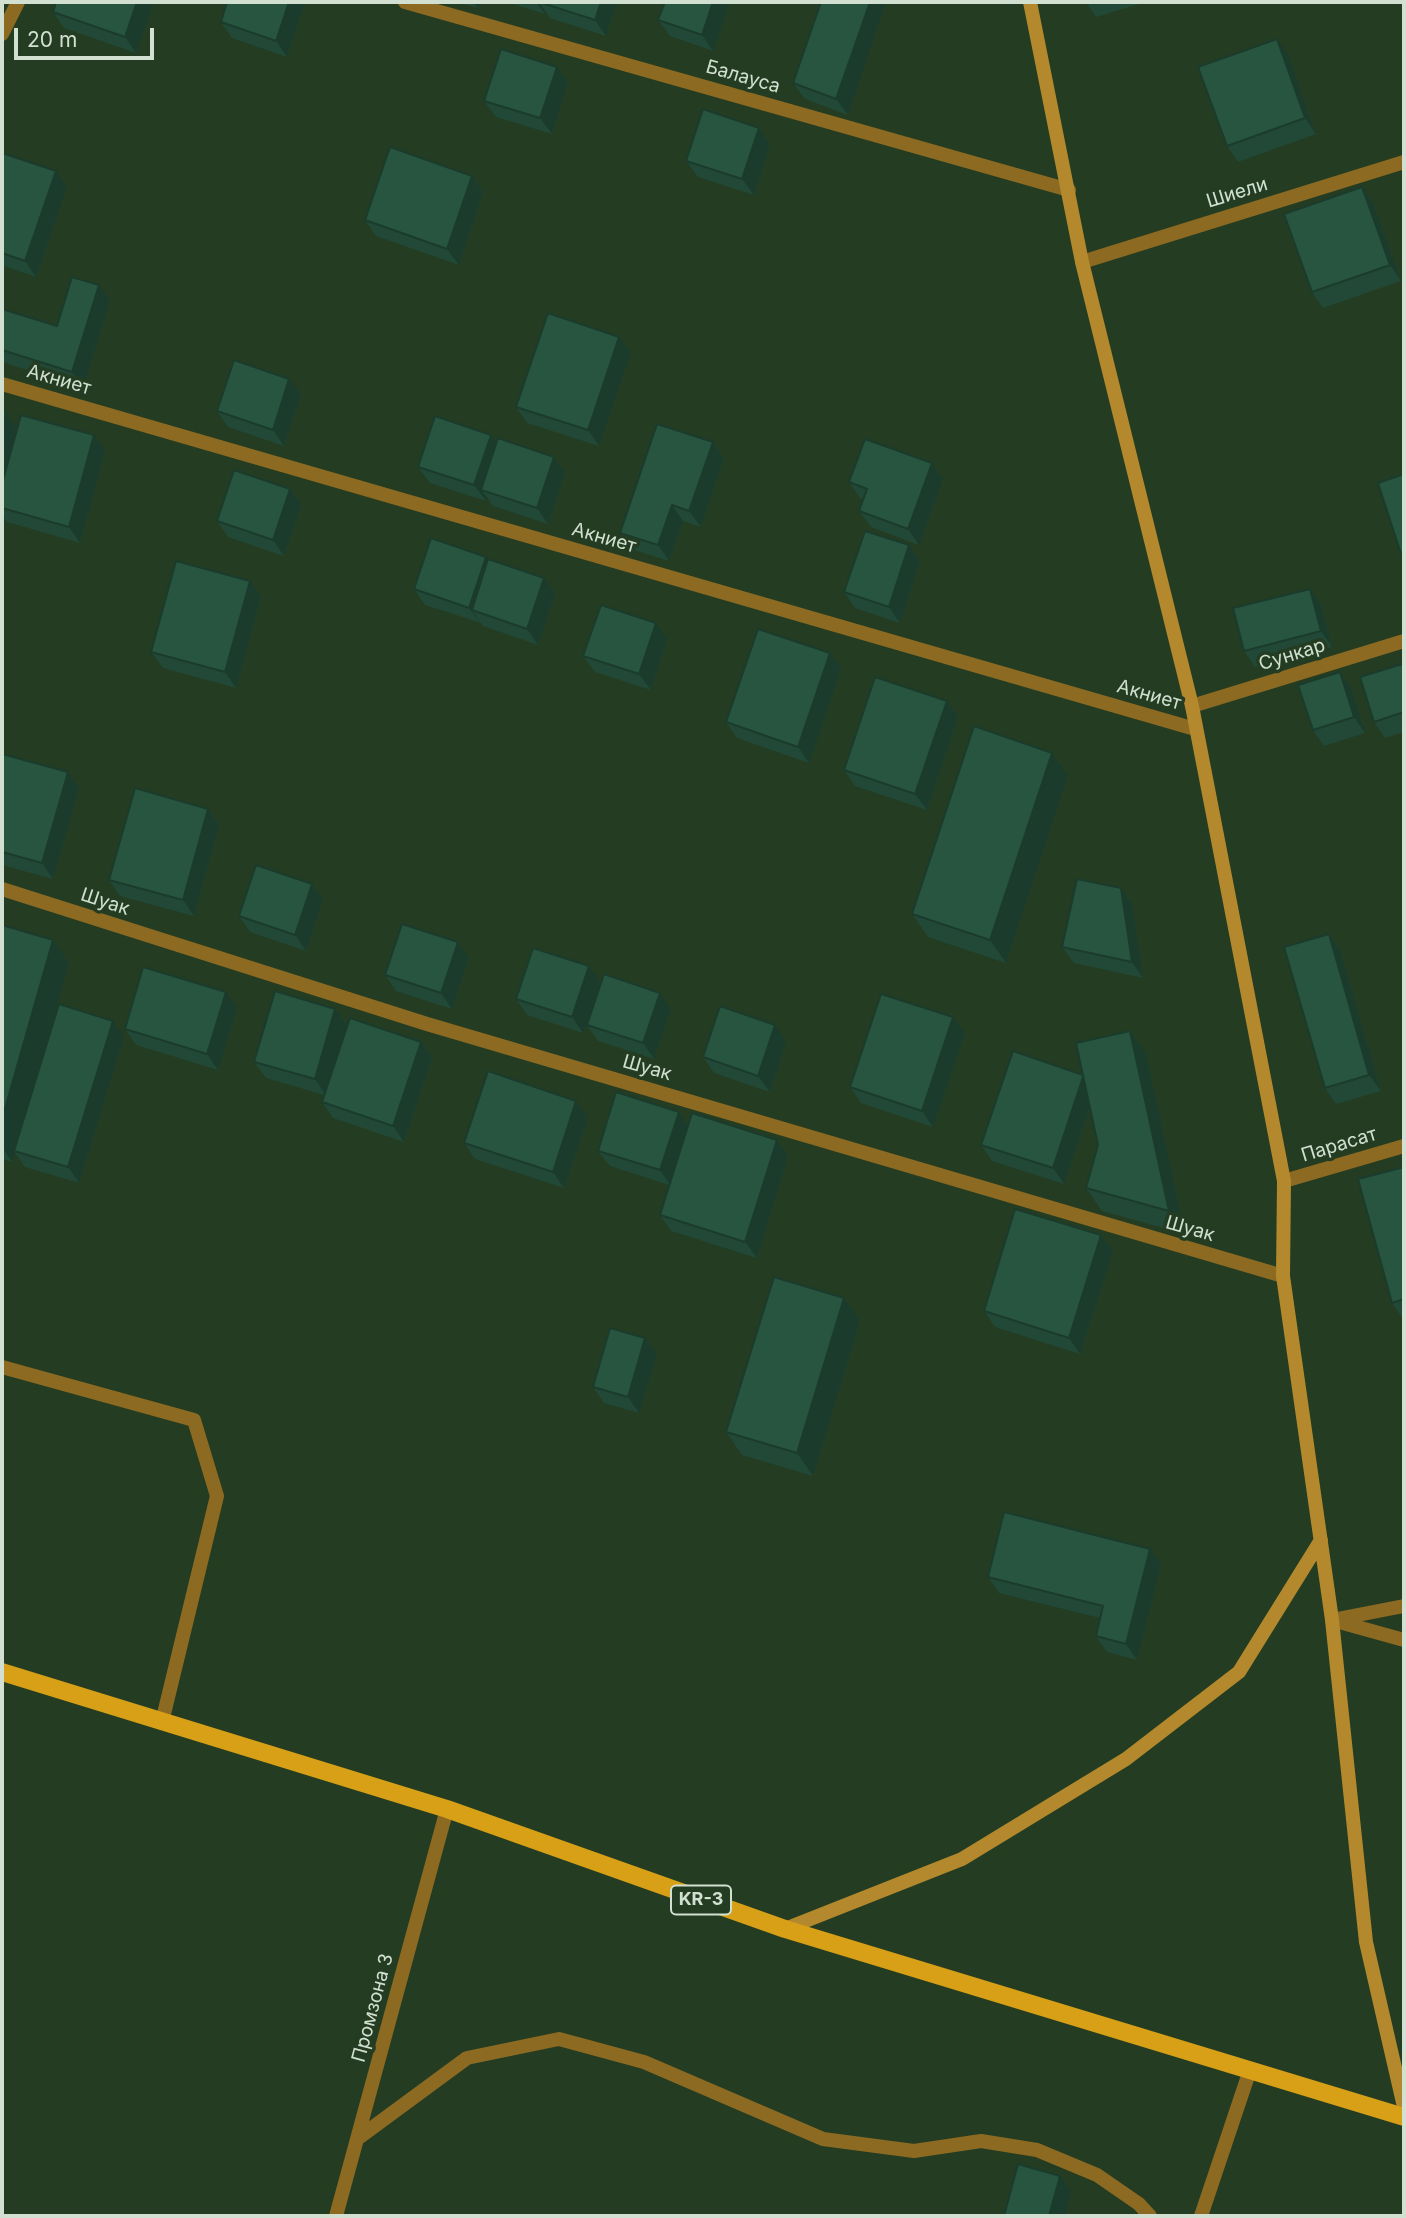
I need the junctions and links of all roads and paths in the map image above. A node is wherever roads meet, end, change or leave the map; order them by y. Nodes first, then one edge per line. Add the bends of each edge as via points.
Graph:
1 (18, 2) edge
2 (405, 2) edge
3 (1030, 2) edge
4 (2, 34) edge
5 (1404, 162) edge
6 (1069, 190) junction
7 (1082, 261) junction
8 (2, 384) edge
9 (1404, 640) edge
10 (1192, 706) junction
11 (1195, 729) junction
12 (2, 889) edge
13 (1404, 1146) edge
14 (1284, 1181) junction
15 (1283, 1276) junction
16 (2, 1367) edge
17 (1321, 1540) junction
18 (1404, 1606) edge
19 (1332, 1620) junction
20 (1404, 1640) edge
21 (2, 1672) edge
22 (162, 1721) junction
23 (447, 1810) junction
24 (785, 1929) junction
25 (1250, 2070) junction
26 (1404, 2107) edge
27 (1404, 2117) edge
28 (357, 2139) junction
29 (336, 2216) edge
30 (1150, 2216) edge
31 (1201, 2216) edge

1 - 4 street
2 - 6 street, Балауса
3 - 6 street
5 - 7 street, Шиели
6 - 7 street
7 - 10 street
8 - 11 street, Акниет
9 - 10 street, Сункар
10 - 11 street
11 - 14 street
12 - 15 street, Шуак via 427,1024
13 - 14 street, Парасат
14 - 15 street
15 - 17 street
16 - 22 street via 194,1419 218,1496
17 - 19 street
17 - 24 street via 1239,1672 1126,1759 962,1859
18 - 19 street
19 - 20 street
19 - 26 street via 1366,1942
21 - 22 main road, KR-3
22 - 23 main road, KR-3
23 - 24 main road, KR-3
23 - 28 street, Промзона 3
24 - 25 main road, KR-3
25 - 27 main road, KR-3
25 - 31 street
28 - 29 street, Промзона 3
28 - 30 street via 467,2059 559,2039 644,2062 823,2139 914,2151 981,2141 1037,2150 1097,2175

